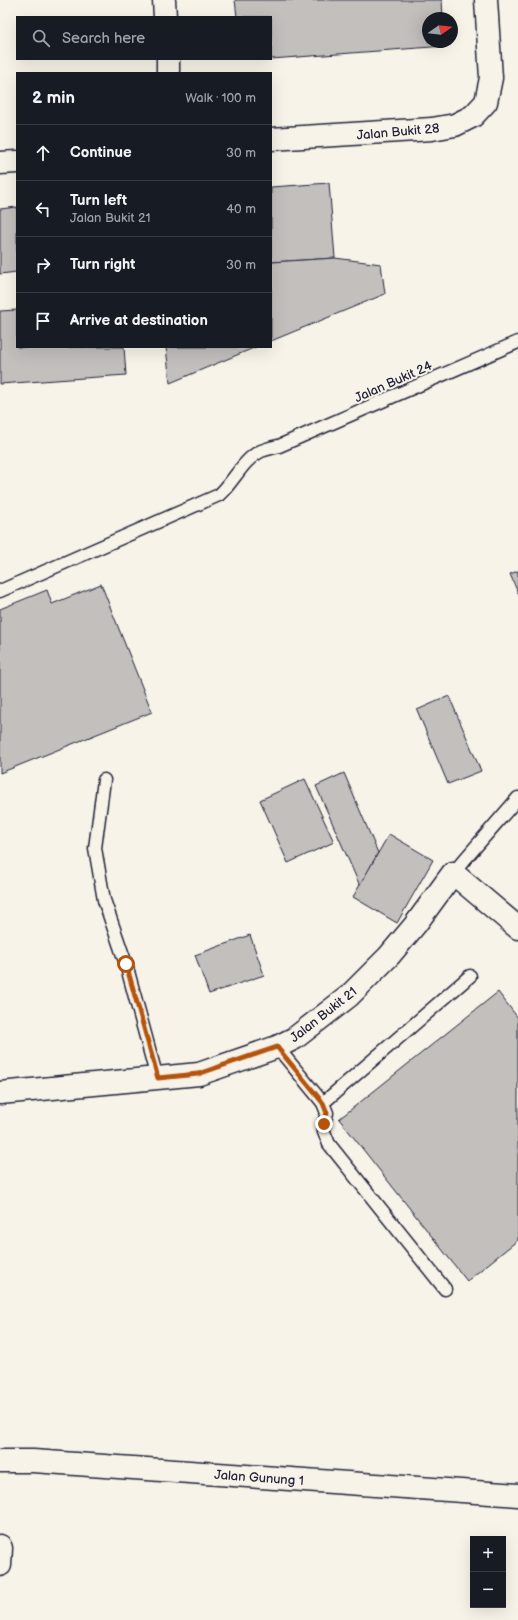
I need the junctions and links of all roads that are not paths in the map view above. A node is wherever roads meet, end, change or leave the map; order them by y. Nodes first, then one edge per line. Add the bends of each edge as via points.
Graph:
1 (164, 0) edge
2 (486, 0) edge
3 (165, 16) edge
4 (168, 60) edge
5 (168, 72) edge
6 (272, 139) edge
7 (16, 162) edge
8 (0, 163) edge
9 (518, 342) edge
10 (0, 591) edge
11 (104, 780) dead end
12 (518, 798) edge
13 (453, 873) junction
14 (518, 928) edge
15 (470, 976) dead end
16 (277, 1047) junction
17 (158, 1078) junction
18 (0, 1093) edge
19 (323, 1103) junction
20 (445, 1289) dead end
21 (0, 1461) edge
22 (518, 1495) edge

1 - 3 street
2 - 6 street, Jalan Bukit 28 via 491,78 486,102 473,116 455,125 432,130
4 - 5 street
7 - 8 street
9 - 10 lane, Jalan Bukit 24 via 279,446 261,451 251,458 228,488 219,495
11 - 17 lane via 95,848 104,900 126,964
12 - 13 lane, Jalan Bukit 21
13 - 14 street
13 - 16 street, Jalan Bukit 21 via 415,925 350,996 295,1038
15 - 19 lane
16 - 17 street, Jalan Bukit 21 via 198,1074
16 - 19 lane
17 - 18 street, Jalan Bukit 21
19 - 20 lane via 327,1113 324,1132 329,1144
21 - 22 street, Jalan Gunung 1

